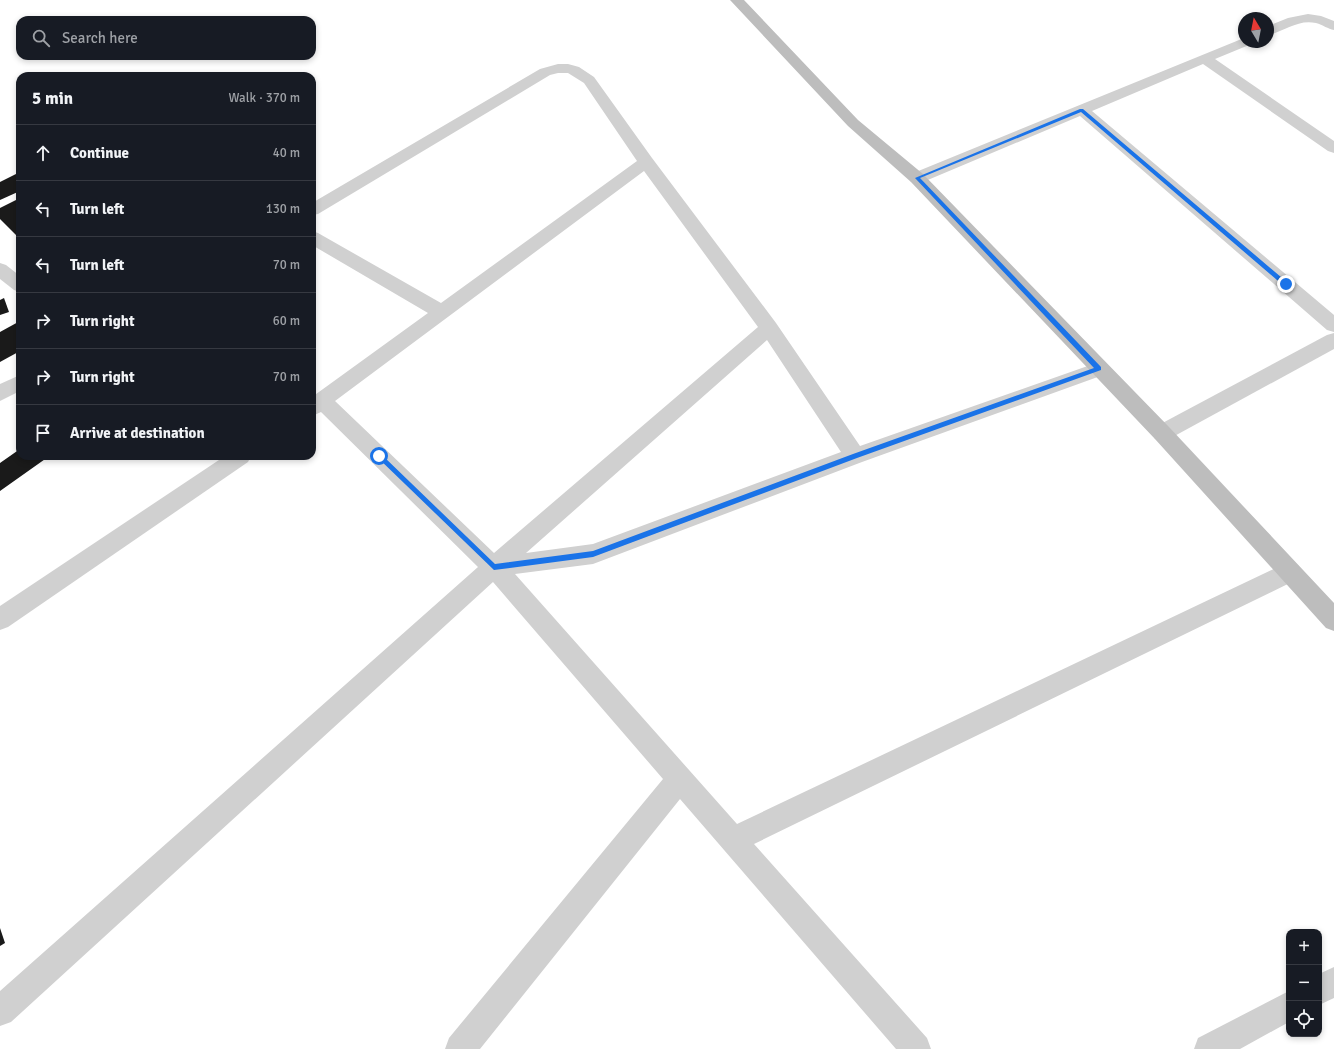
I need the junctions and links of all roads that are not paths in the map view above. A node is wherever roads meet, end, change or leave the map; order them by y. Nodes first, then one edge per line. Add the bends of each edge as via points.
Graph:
1 (738, 0) edge
2 (1334, 26) edge
3 (1274, 28) edge
4 (1238, 45) edge
5 (1205, 59) junction
6 (1082, 110) junction
7 (1334, 148) edge
8 (646, 162) junction
9 (917, 178) junction
10 (316, 208) edge
11 (316, 239) edge
12 (0, 269) edge
13 (16, 283) edge
14 (442, 312) junction
15 (1334, 325) edge
16 (769, 328) junction
17 (1334, 340) edge
18 (1099, 368) junction
19 (16, 384) edge
20 (0, 393) edge
21 (317, 404) edge
22 (1162, 433) junction
23 (855, 456) junction
24 (235, 460) edge
25 (494, 567) junction
26 (1290, 572) junction
27 (0, 619) edge
28 (1334, 620) edge
29 (680, 779) junction
30 (732, 840) junction
31 (1334, 982) edge
32 (1322, 988) edge
33 (1286, 1008) edge
34 (0, 1011) edge
35 (460, 1049) edge
36 (916, 1049) edge
37 (1209, 1049) edge

1 - 9 street via 854,122
2 - 3 street via 1326,21 1303,18 1294,19
4 - 5 street
5 - 6 street
5 - 7 street
6 - 9 street
6 - 15 street
8 - 10 street via 589,80 577,70 555,68 544,72
8 - 14 street
8 - 16 street
9 - 18 street
11 - 14 street
12 - 13 street
14 - 21 street
16 - 23 street
16 - 25 street
17 - 22 street
18 - 22 street
18 - 23 street
19 - 20 street
21 - 25 street
22 - 26 street
23 - 25 street via 593,554
24 - 27 street
25 - 29 street
25 - 34 street
26 - 28 street
26 - 30 street
29 - 30 street
29 - 35 street
30 - 36 street
31 - 32 street
33 - 37 street

